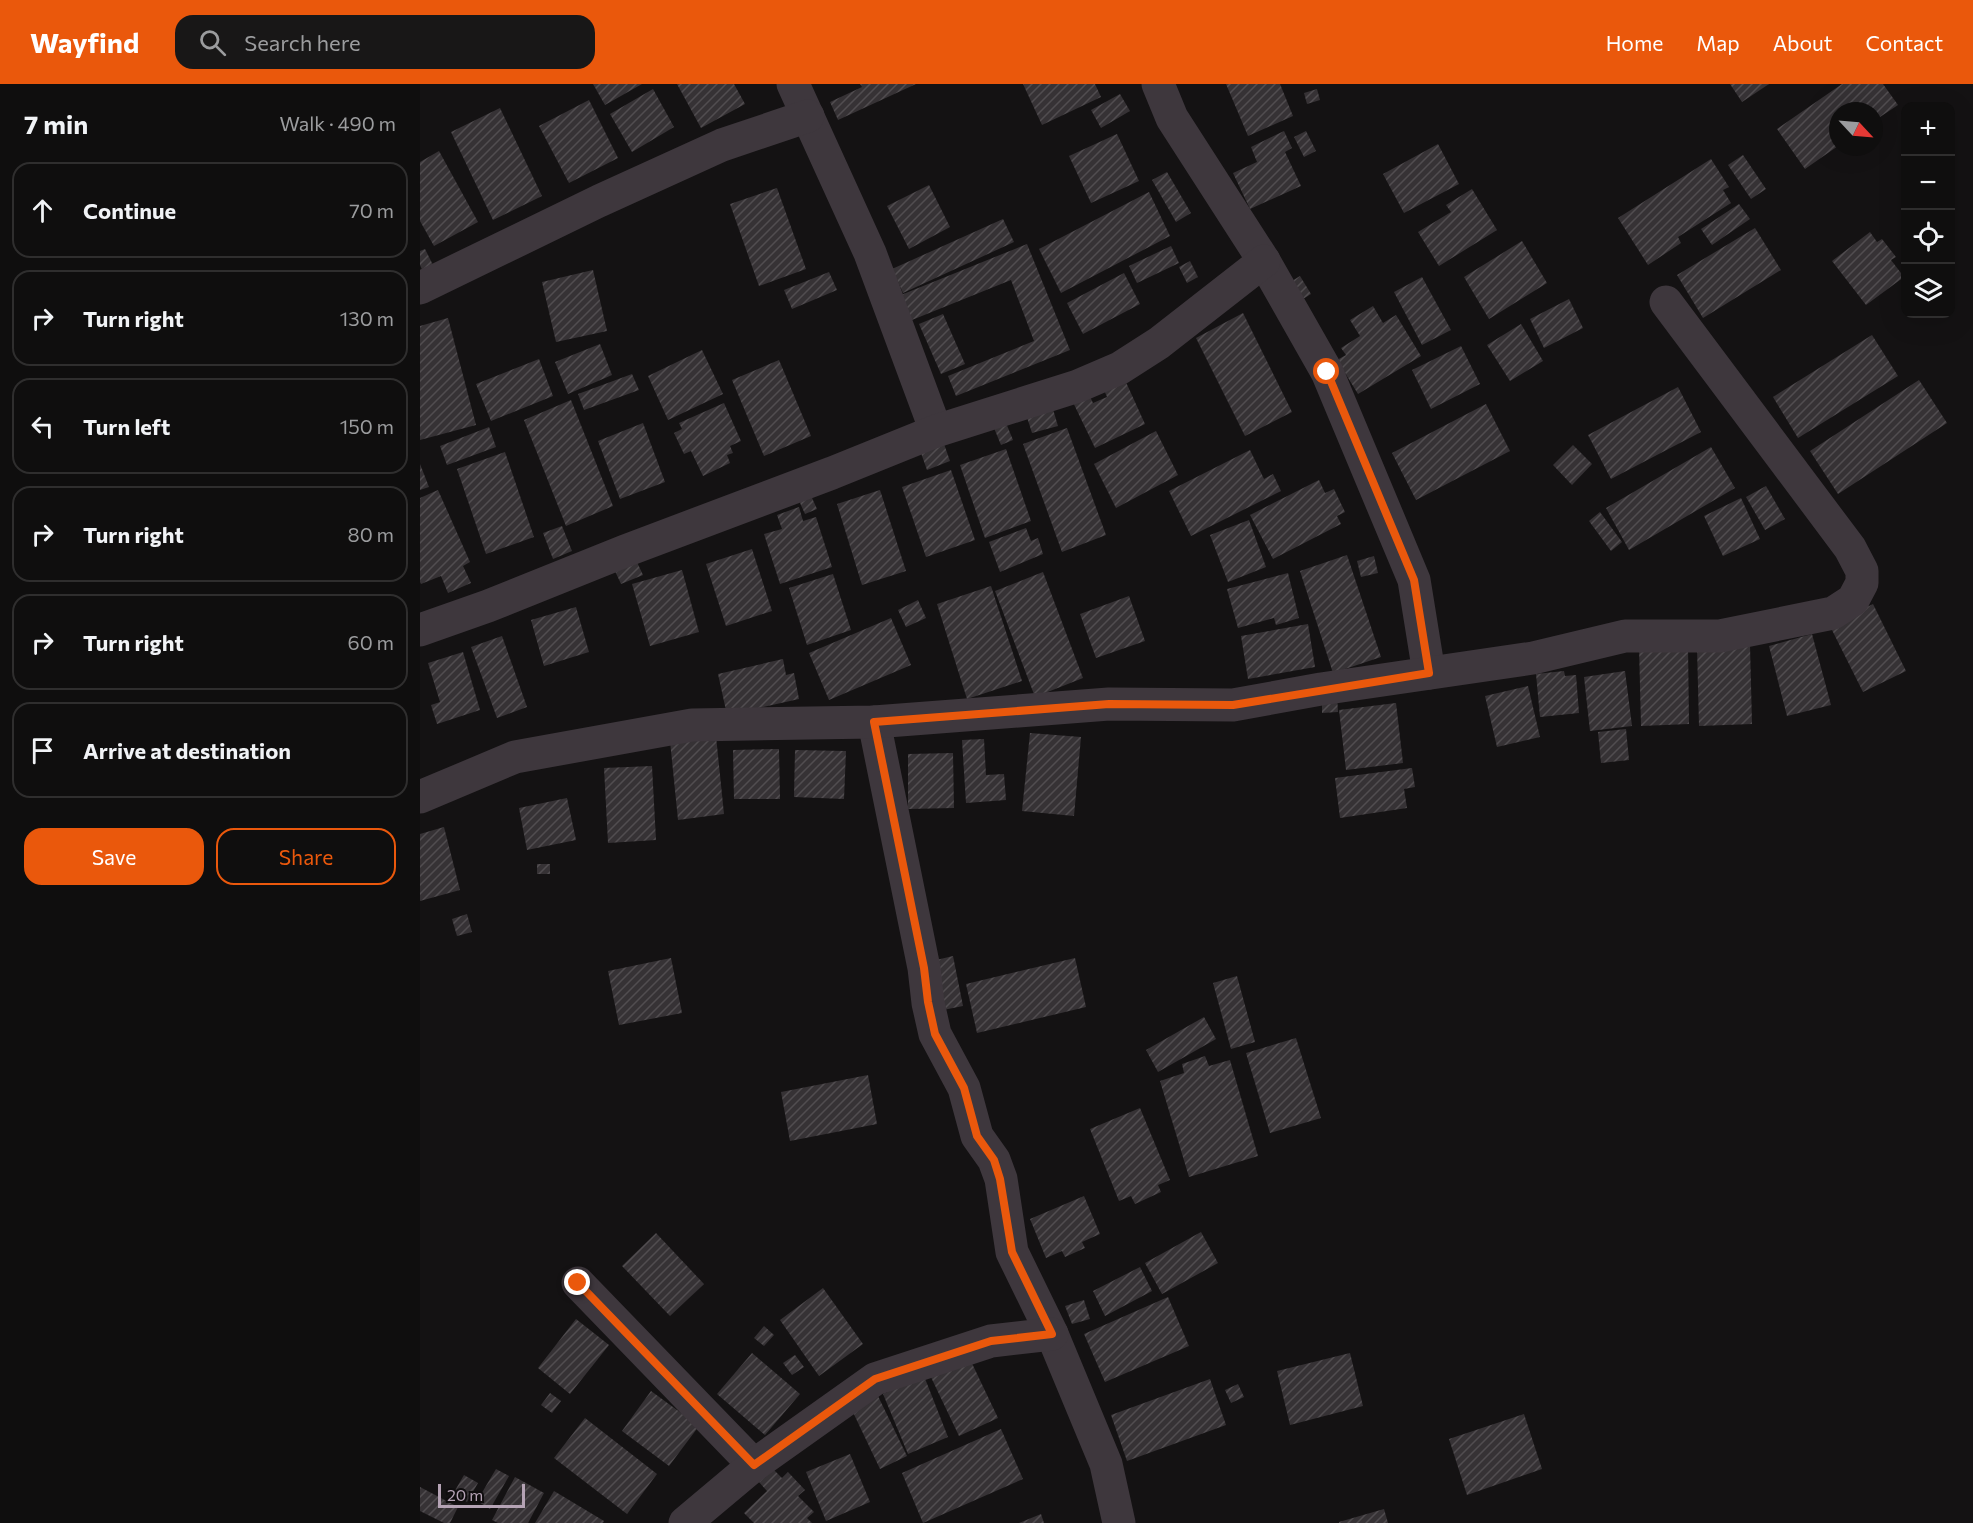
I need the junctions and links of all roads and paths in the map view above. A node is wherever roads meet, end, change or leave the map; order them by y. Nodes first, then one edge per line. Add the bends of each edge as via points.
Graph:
1 (793, 84) edge
2 (1158, 84) edge
3 (808, 116) junction
4 (1264, 261) junction
5 (420, 288) edge
6 (1666, 302) dead end
7 (936, 431) junction
8 (420, 630) edge
9 (1429, 673) junction
10 (874, 722) junction
11 (420, 797) edge
12 (578, 1283) dead end
13 (1052, 1334) junction
14 (754, 1465) junction
15 (686, 1523) edge
16 (1119, 1523) edge

1 - 3 street
2 - 4 street via 1173,117
3 - 5 street via 722,145
3 - 7 street via 870,253
4 - 7 street via 1159,343 1120,368 1078,386
4 - 9 street via 1327,372 1414,580
6 - 9 street via 1850,548 1862,571 1863,583 1853,600 1833,614 1720,636 1625,636 1533,657
7 - 8 street
9 - 10 street via 1233,705 1109,704
10 - 11 street via 692,725 514,757
10 - 13 street via 935,1034 964,1088 977,1136 994,1160 1012,1252
12 - 14 street
13 - 14 street via 991,1341 875,1379
13 - 16 street via 1106,1464
14 - 15 street

